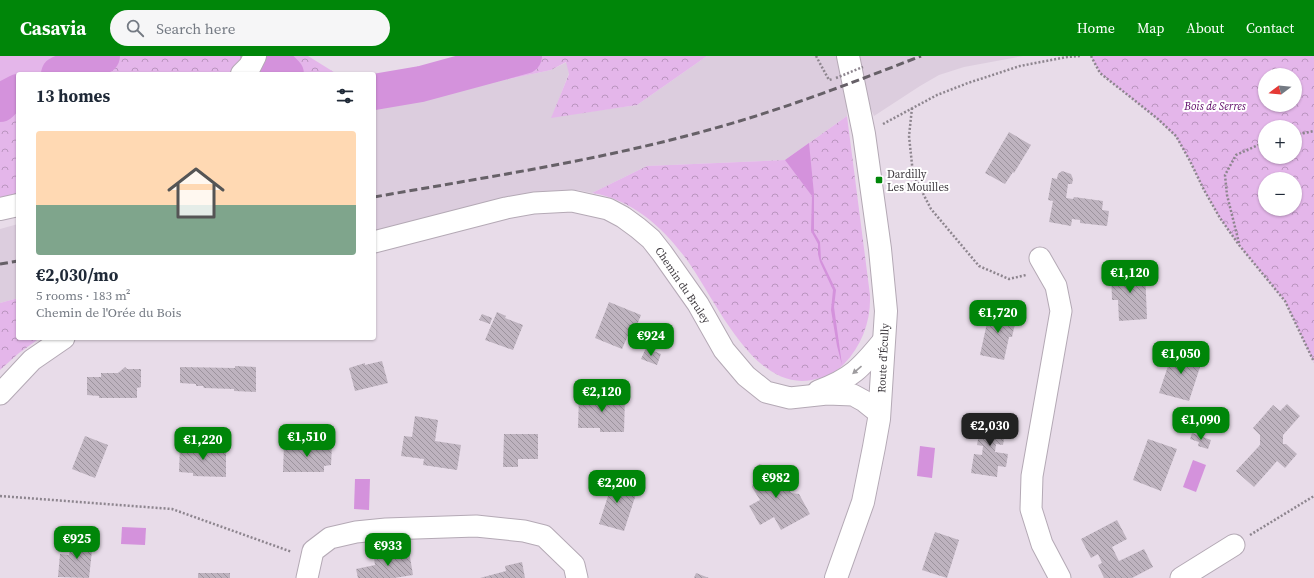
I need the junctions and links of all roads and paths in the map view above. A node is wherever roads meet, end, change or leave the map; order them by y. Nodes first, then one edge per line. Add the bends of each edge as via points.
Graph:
1 (816, 56) edge
2 (1081, 56) edge
3 (1091, 56) edge
4 (856, 62) edge
5 (836, 78) dead end
6 (829, 80) dead end
7 (912, 108) junction
8 (1314, 131) edge
9 (864, 134) junction
10 (1302, 134) edge
11 (1258, 145) edge
12 (16, 205) edge
13 (0, 209) edge
14 (376, 241) edge
15 (1239, 245) junction
16 (1040, 258) dead end
17 (1056, 286) junction
18 (61, 340) edge
19 (883, 341) junction
20 (1314, 362) edge
21 (0, 394) edge
22 (808, 395) junction
23 (879, 413) junction
24 (0, 496) edge
25 (1314, 496) edge
26 (1234, 545) joint
27 (309, 568) edge
28 (576, 578) edge
29 (836, 578) edge
30 (1060, 578) edge
31 (1181, 578) edge

1 - 6 path
2 - 7 path via 1026,65 993,74 937,94
3 - 15 path via 1100,73 1176,136 1212,204
4 - 5 path, bridge
4 - 9 main road, Route d'Écully
7 - 9 path
7 - 17 path via 909,136 913,174 931,209 980,266 1009,279 1031,274
8 - 10 path
9 - 19 main road, Route d'Écully via 882,264 886,312
11 - 15 path via 1236,155 1225,175
12 - 13 main road
14 - 22 street, Chemin du Bruley via 534,203 572,201 608,209 623,217 651,239 698,304 724,350 746,376 766,392 790,398
15 - 20 path via 1285,301
16 - 17 street
17 - 30 street via 1061,311 1032,476 1031,509 1042,544
18 - 21 street via 32,360
19 -> 22 street, Chemin du Bruley via 866,363 850,376
19 - 23 main road, Route d'Écully
22 - 23 street, Chemin du Bruley via 853,395
23 - 29 main road, Route d'Écully via 863,502
24 - 27 path via 172,510
25 - 26 path
26 - 31 street
27 - 28 street via 313,552 330,538 386,529 476,526 524,530 544,536 574,565

